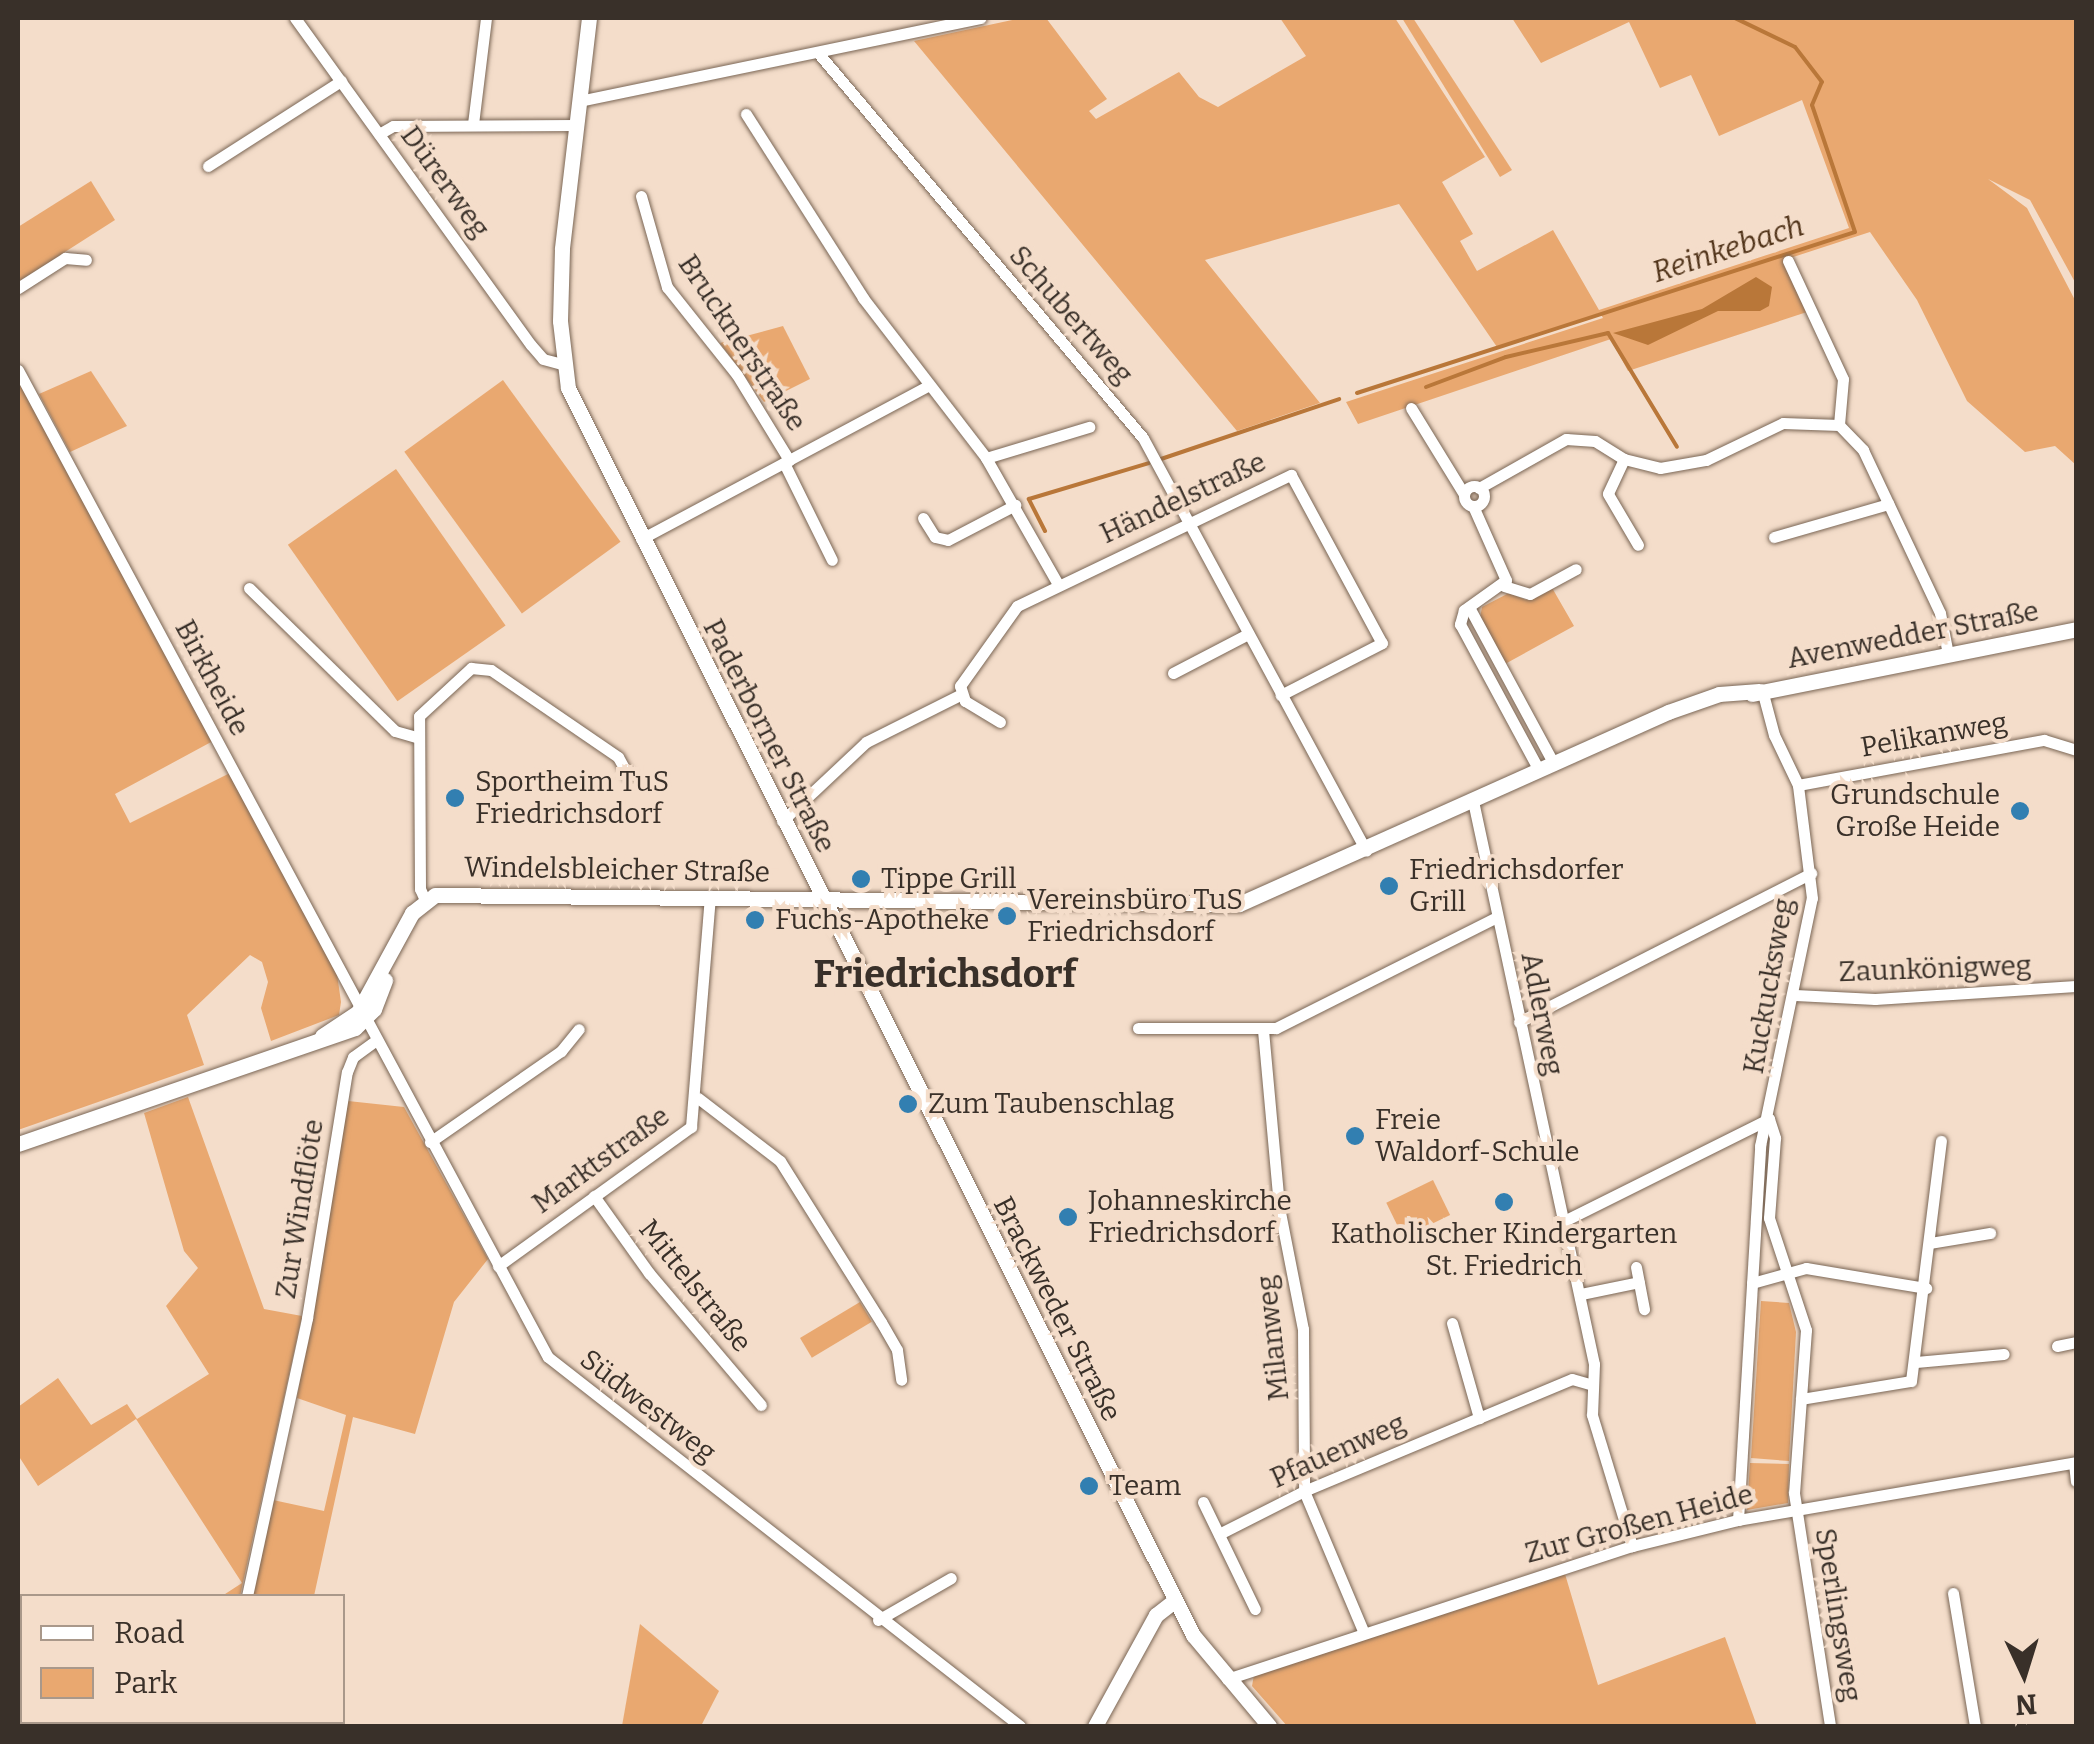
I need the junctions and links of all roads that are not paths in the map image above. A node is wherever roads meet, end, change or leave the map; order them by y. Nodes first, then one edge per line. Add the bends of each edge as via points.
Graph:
1 (295, 18) edge
2 (486, 18) edge
3 (589, 18) edge
4 (981, 18) edge
5 (819, 54) junction
6 (340, 81) junction
7 (579, 101) junction
8 (746, 114) dead end
9 (473, 124) junction
10 (576, 125) junction
11 (379, 134) junction
12 (208, 166) dead end
13 (641, 196) dead end
14 (86, 260) dead end
15 (1788, 261) dead end
16 (18, 288) edge
17 (562, 364) junction
18 (18, 370) edge
19 (930, 384) junction
20 (1411, 408) dead end
21 (1839, 425) junction
22 (1089, 427) dead end
23 (986, 458) junction
24 (1624, 459) junction
25 (786, 461) junction
26 (1479, 488) junction
27 (1464, 494) junction
28 (1888, 504) junction
29 (1015, 506) junction
30 (1473, 506) junction
31 (923, 518) dead end
32 (1190, 525) junction
33 (1774, 537) dead end
34 (642, 541) junction
35 (1638, 545) dead end
36 (832, 560) dead end
37 (1576, 569) dead end
38 (1058, 584) junction
39 (1504, 586) junction
40 (248, 588) dead end
41 (2076, 629) edge
42 (1248, 634) junction
43 (1948, 654) junction
44 (1173, 673) dead end
45 (1760, 691) junction
46 (960, 695) junction
47 (1281, 695) junction
48 (1000, 722) dead end
49 (419, 738) junction
50 (2076, 750) edge
51 (1546, 767) junction
52 (628, 776) dead end
53 (1798, 785) junction
54 (1473, 801) junction
55 (782, 822) junction
56 (1366, 852) junction
57 (1811, 873) junction
58 (710, 896) junction
59 (823, 898) junction
60 (426, 900) junction
61 (1497, 918) junction
62 (2076, 986) edge
63 (1795, 995) junction
64 (361, 1017) junction
65 (1519, 1022) junction
66 (1138, 1028) dead end
67 (579, 1029) dead end
68 (1263, 1030) junction
69 (375, 1040) junction
70 (698, 1098) junction
71 (1769, 1119) junction
72 (1941, 1141) dead end
73 (430, 1142) junction
74 (18, 1144) edge
75 (594, 1196) junction
76 (1566, 1220) junction
77 (1990, 1233) dead end
78 (1930, 1243) junction
79 (498, 1266) junction
80 (1636, 1267) dead end
81 (1783, 1270) junction
82 (1639, 1282) junction
83 (1752, 1282) junction
84 (1926, 1288) junction
85 (1580, 1294) junction
86 (1644, 1310) dead end
87 (1452, 1323) dead end
88 (2076, 1342) edge
89 (2057, 1346) dead end
90 (2004, 1354) dead end
91 (1916, 1362) junction
92 (901, 1380) dead end
93 (1590, 1384) junction
94 (1801, 1399) junction
95 (760, 1405) dead end
96 (1479, 1418) junction
97 (2075, 1462) edge
98 (2076, 1480) edge
99 (1304, 1491) junction
100 (1203, 1502) dead end
101 (1796, 1511) junction
102 (1738, 1520) junction
103 (1219, 1534) junction
104 (1632, 1546) junction
105 (951, 1578) dead end
106 (248, 1594) edge
107 (1953, 1594) dead end
108 (1175, 1600) junction
109 (1255, 1609) dead end
110 (878, 1620) junction
111 (1363, 1630) junction
112 (1226, 1679) junction
113 (1020, 1726) edge
114 (1095, 1726) edge
115 (1269, 1726) edge
116 (1830, 1726) edge
117 (1975, 1726) edge

1 - 6 street, Dürerweg
2 - 9 street
3 - 7 main road, Paderborner Straße
4 - 5 street
5 - 7 street
5 - 32 street, Schubertweg via 1143,438
6 - 11 street, Dürerweg
6 - 12 street
7 - 10 main road, Paderborner Straße
8 - 19 street via 863,298
9 - 10 street
9 - 11 street via 393,126
10 - 17 main road, Paderborner Straße via 562,249
11 - 17 street, Dürerweg via 531,346 542,359
13 - 25 street, Brucknerstraße via 667,287 737,375
14 - 16 street via 65,258
15 - 21 street via 1842,379
17 - 34 main road, Paderborner Straße via 575,406
18 - 64 street, Birkheide
19 - 23 street
19 - 25 street
20 - 27 street
21 - 24 street via 1783,424 1689,464 1648,467
21 - 28 street via 1859,444
22 - 23 street
23 - 29 street
24 - 26 street via 1595,442 1566,439
24 - 35 street via 1608,494
25 - 34 street
25 - 36 street, Brucknerstraße
26 - 27 street
26 - 30 street via 1484,499
27 - 30 street
28 - 33 street
28 - 43 street via 1940,613
29 - 31 street via 948,540 934,537
29 - 38 street
30 - 39 street
32 - 38 street, Händelstraße
32 - 42 street, Schubertweg
32 - 47 street, Händelstraße via 1292,474 1382,642
34 - 55 main road, Paderborner Straße via 647,563
37 - 39 street via 1530,594
38 - 46 street, Händelstraße via 1006,615
39 - 51 street via 1470,607 1460,624
40 - 49 street via 395,732
41 - 43 main road, Avenwedder Straße
42 - 44 street
42 - 47 street, Schubertweg
43 - 45 main road, Avenwedder Straße
45 - 51 main road, Avenwedder Straße via 1708,700
45 - 53 street, Kuckucksweg
46 - 48 street
46 - 55 street via 859,747
47 - 56 street, Schubertweg
49 - 52 street via 425,708 480,667 618,757
49 - 60 street via 420,890
50 - 53 street, Pelikanweg via 2044,740
51 - 54 main road, Avenwedder Straße
53 - 57 street, Kuckucksweg
54 - 56 main road, Avenwedder Straße
54 - 61 street, Adlerweg
55 - 59 main road, Paderborner Straße
56 - 59 main road, Avenwedder Straße via 1239,904
57 - 63 street, Kuckucksweg
57 - 65 street
58 - 59 main road, Windelsbleicher Straße
58 - 60 main road, Windelsbleicher Straße via 456,893
58 - 70 street, Marktstraße
59 - 108 main road, Brackweder Straße
60 - 64 main road via 406,922
61 - 65 street, Adlerweg
61 - 68 street
62 - 63 street, Zaunkönigweg via 1875,999
63 - 71 street, Kuckucksweg
64 - 69 street, Südwestweg
64 - 74 main road
65 - 76 street, Adlerweg via 1543,1146
66 - 68 street
67 - 73 street via 561,1051
68 - 99 street, Milanweg via 1279,1207 1303,1329
69 - 73 street, Südwestweg
69 - 106 street, Zur Windflöte via 346,1072
70 - 75 street, Marktstraße via 691,1126
70 - 92 street via 780,1161 889,1336
71 - 76 street
71 - 81 street, Kuckucksweg via 1775,1138 1768,1218
71 - 83 street, Kuckucksweg via 1760,1146
72 - 78 street
73 - 79 street, Südwestweg
75 - 79 street, Marktstraße
75 - 95 street, Mittelstraße
76 - 85 street, Adlerweg
77 - 78 street
78 - 84 street
79 - 110 street, Südwestweg via 558,1366
80 - 82 street
81 - 83 street
81 - 84 street
81 - 94 street, Kuckucksweg via 1806,1330
82 - 85 street
82 - 86 street
83 - 102 street, Kuckucksweg
84 - 91 street
85 - 93 street, Adlerweg via 1594,1364
87 - 96 street
88 - 89 street
90 - 91 street
91 - 94 street via 1904,1386
93 - 96 street, Pfauenweg via 1572,1379
93 - 104 street, Adlerweg via 1592,1415
94 - 101 street, Kuckucksweg
96 - 99 street, Pfauenweg
97 - 98 street
97 - 101 street, Zur Großen Heide
99 - 103 street, Pfauenweg
99 - 111 street, Milanweg
100 - 103 street
101 - 102 street, Zur Großen Heide
101 - 116 street, Sperlingsweg
102 - 104 street, Zur Großen Heide
103 - 109 street
104 - 111 street, Zur Großen Heide
105 - 110 street
107 - 117 street
108 - 112 main road, Brackweder Straße
108 - 114 main road via 1156,1615
110 - 113 street, Südwestweg
111 - 112 street, Zur Großen Heide
112 - 115 main road, Brackweder Straße

